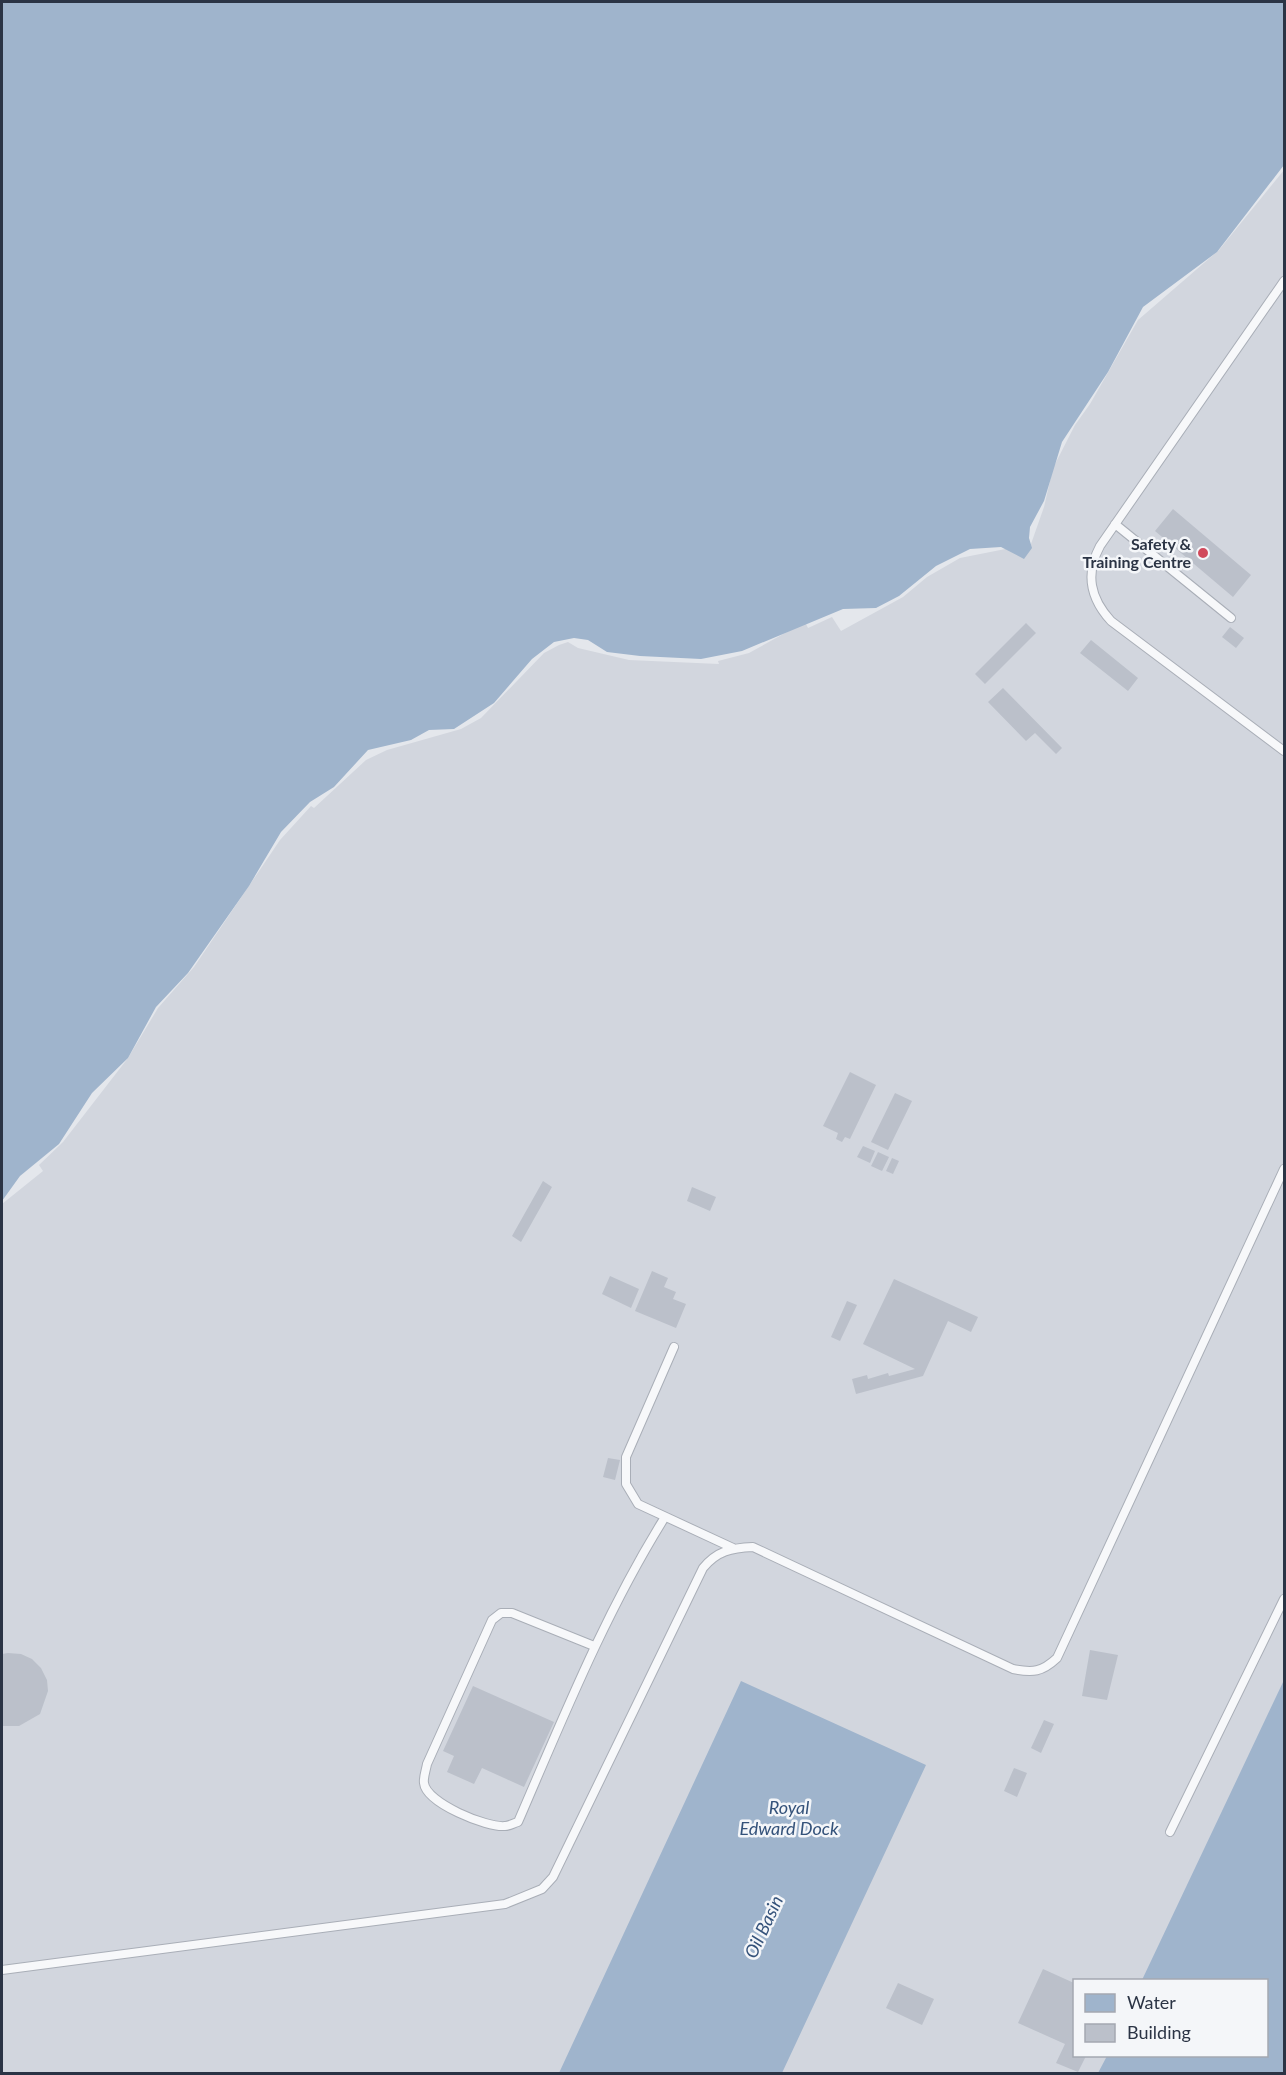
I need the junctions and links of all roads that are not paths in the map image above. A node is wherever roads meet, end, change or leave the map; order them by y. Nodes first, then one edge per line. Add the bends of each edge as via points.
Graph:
1 (1284, 280) edge
2 (1115, 524) junction
3 (1231, 618) dead end
4 (1284, 751) edge
5 (1284, 1169) edge
6 (674, 1347) dead end
7 (665, 1517) junction
8 (733, 1548) junction
9 (1284, 1599) edge
10 (594, 1646) junction
11 (1170, 1832) dead end
12 (2, 1970) edge

1 - 2 lane
2 - 3 lane
2 - 4 lane via 1095,554 1090,572 1093,594 1103,611 1126,633
5 - 8 lane via 1057,1658 1045,1669 1013,1669 753,1547
6 - 7 lane via 626,1457 627,1484 638,1504
7 - 8 lane
7 - 10 lane via 632,1569
8 - 12 lane via 714,1555 703,1569 553,1877 542,1889 505,1904
9 - 11 lane
10 - 10 lane via 518,1822 504,1826 487,1823 429,1795 424,1783 428,1764 492,1620 501,1613 512,1613

